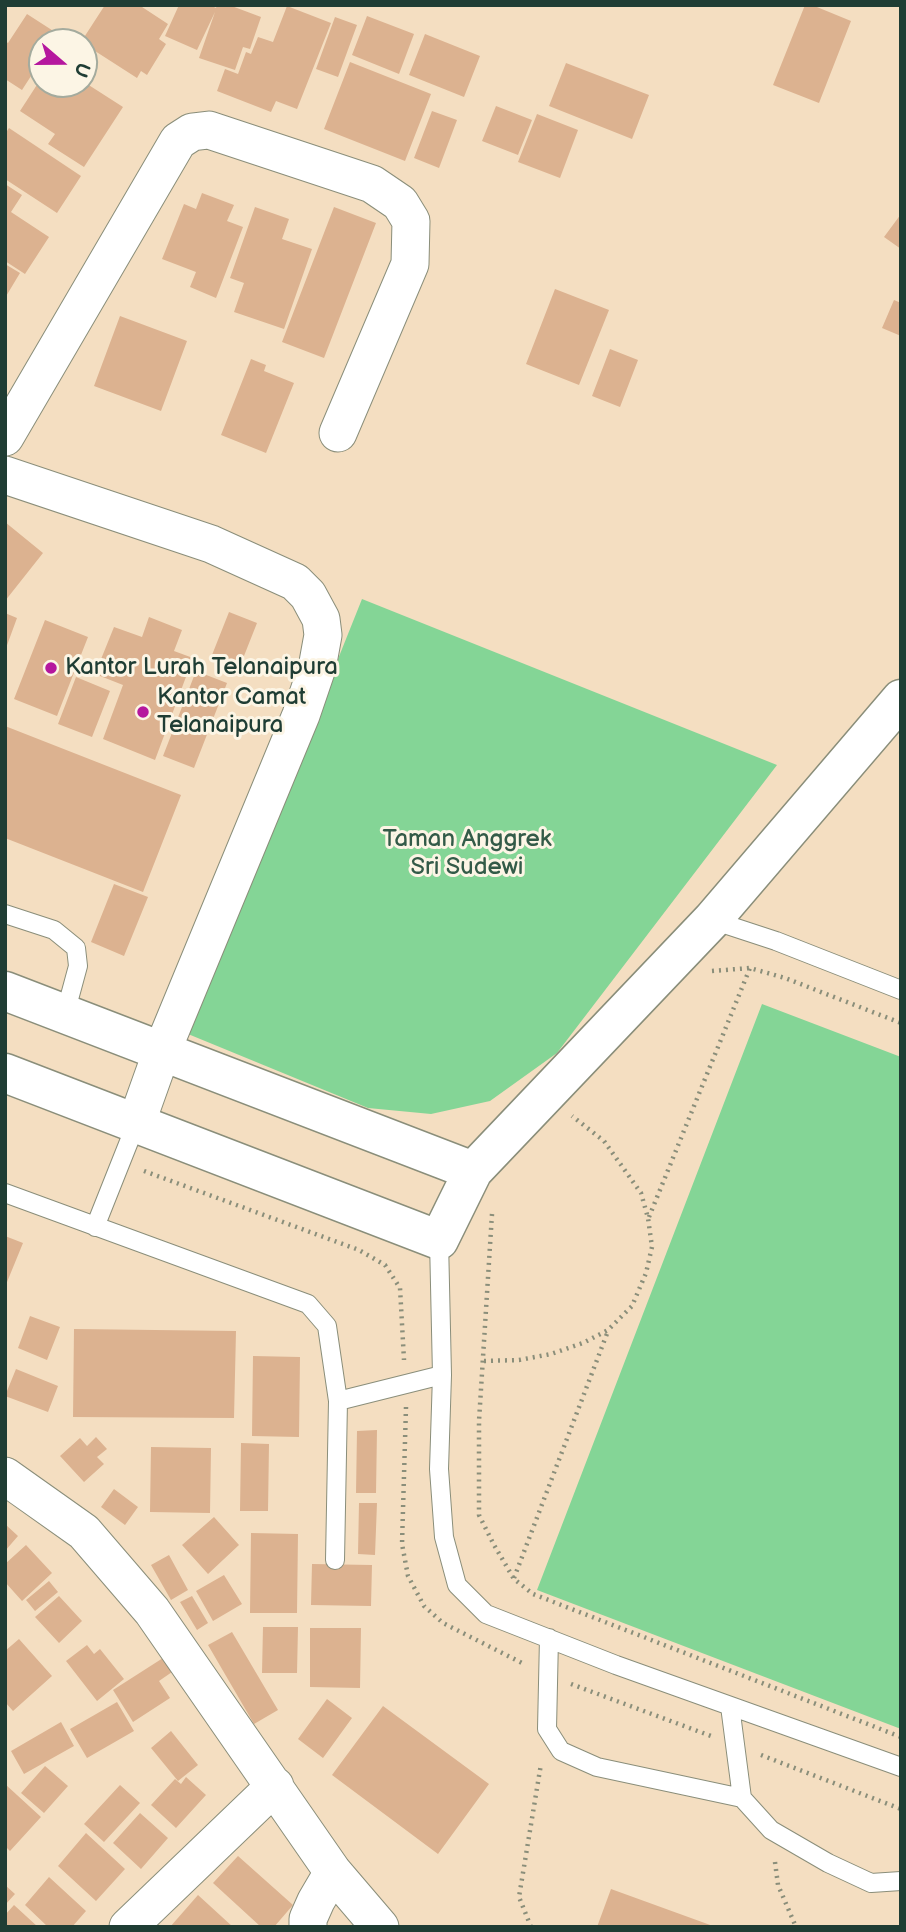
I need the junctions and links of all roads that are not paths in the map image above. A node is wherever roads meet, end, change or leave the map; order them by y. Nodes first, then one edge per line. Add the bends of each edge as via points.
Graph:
1 (338, 433) dead end
2 (5, 437) edge
3 (5, 475) edge
4 (901, 699) edge
5 (5, 914) edge
6 (712, 920) junction
7 (901, 990) edge
8 (5, 991) edge
9 (65, 1014) junction
10 (162, 1051) junction
11 (5, 1073) edge
12 (136, 1124) junction
13 (473, 1171) junction
14 (5, 1194) edge
15 (95, 1227) junction
16 (439, 1240) junction
17 (442, 1375) junction
18 (338, 1401) junction
19 (5, 1476) edge
20 (335, 1560) dead end
21 (549, 1638) junction
22 (730, 1706) junction
23 (901, 1767) edge
24 (275, 1786) junction
25 (741, 1798) junction
26 (333, 1872) junction
27 (901, 1881) edge
28 (128, 1927) edge
29 (308, 1927) edge
30 (380, 1927) edge

1 - 2 street via 410,264 411,221 400,203 373,184 209,130 192,132 178,141
3 - 10 street via 211,544 295,582 321,619 317,668 301,715
4 - 6 main road
5 - 9 lane via 54,930 76,948 78,966
6 - 7 lane
6 - 13 main road
8 - 9 main road
9 - 10 main road
10 - 12 street
10 - 13 main road
11 - 12 main road
12 - 15 lane
12 - 16 main road
13 - 16 main road
14 - 15 lane
15 - 18 lane via 308,1304 327,1326
16 - 17 lane
17 - 18 lane
17 - 21 lane via 439,1469 444,1538 457,1585 486,1614
18 - 20 lane
19 - 24 street via 85,1532 152,1611
21 - 22 lane
21 - 25 lane via 547,1729 561,1751 597,1767
22 - 23 lane
22 - 25 lane
24 - 26 street
24 - 28 street
25 - 27 lane via 771,1830 828,1863 871,1883
26 - 29 street
26 - 30 street

